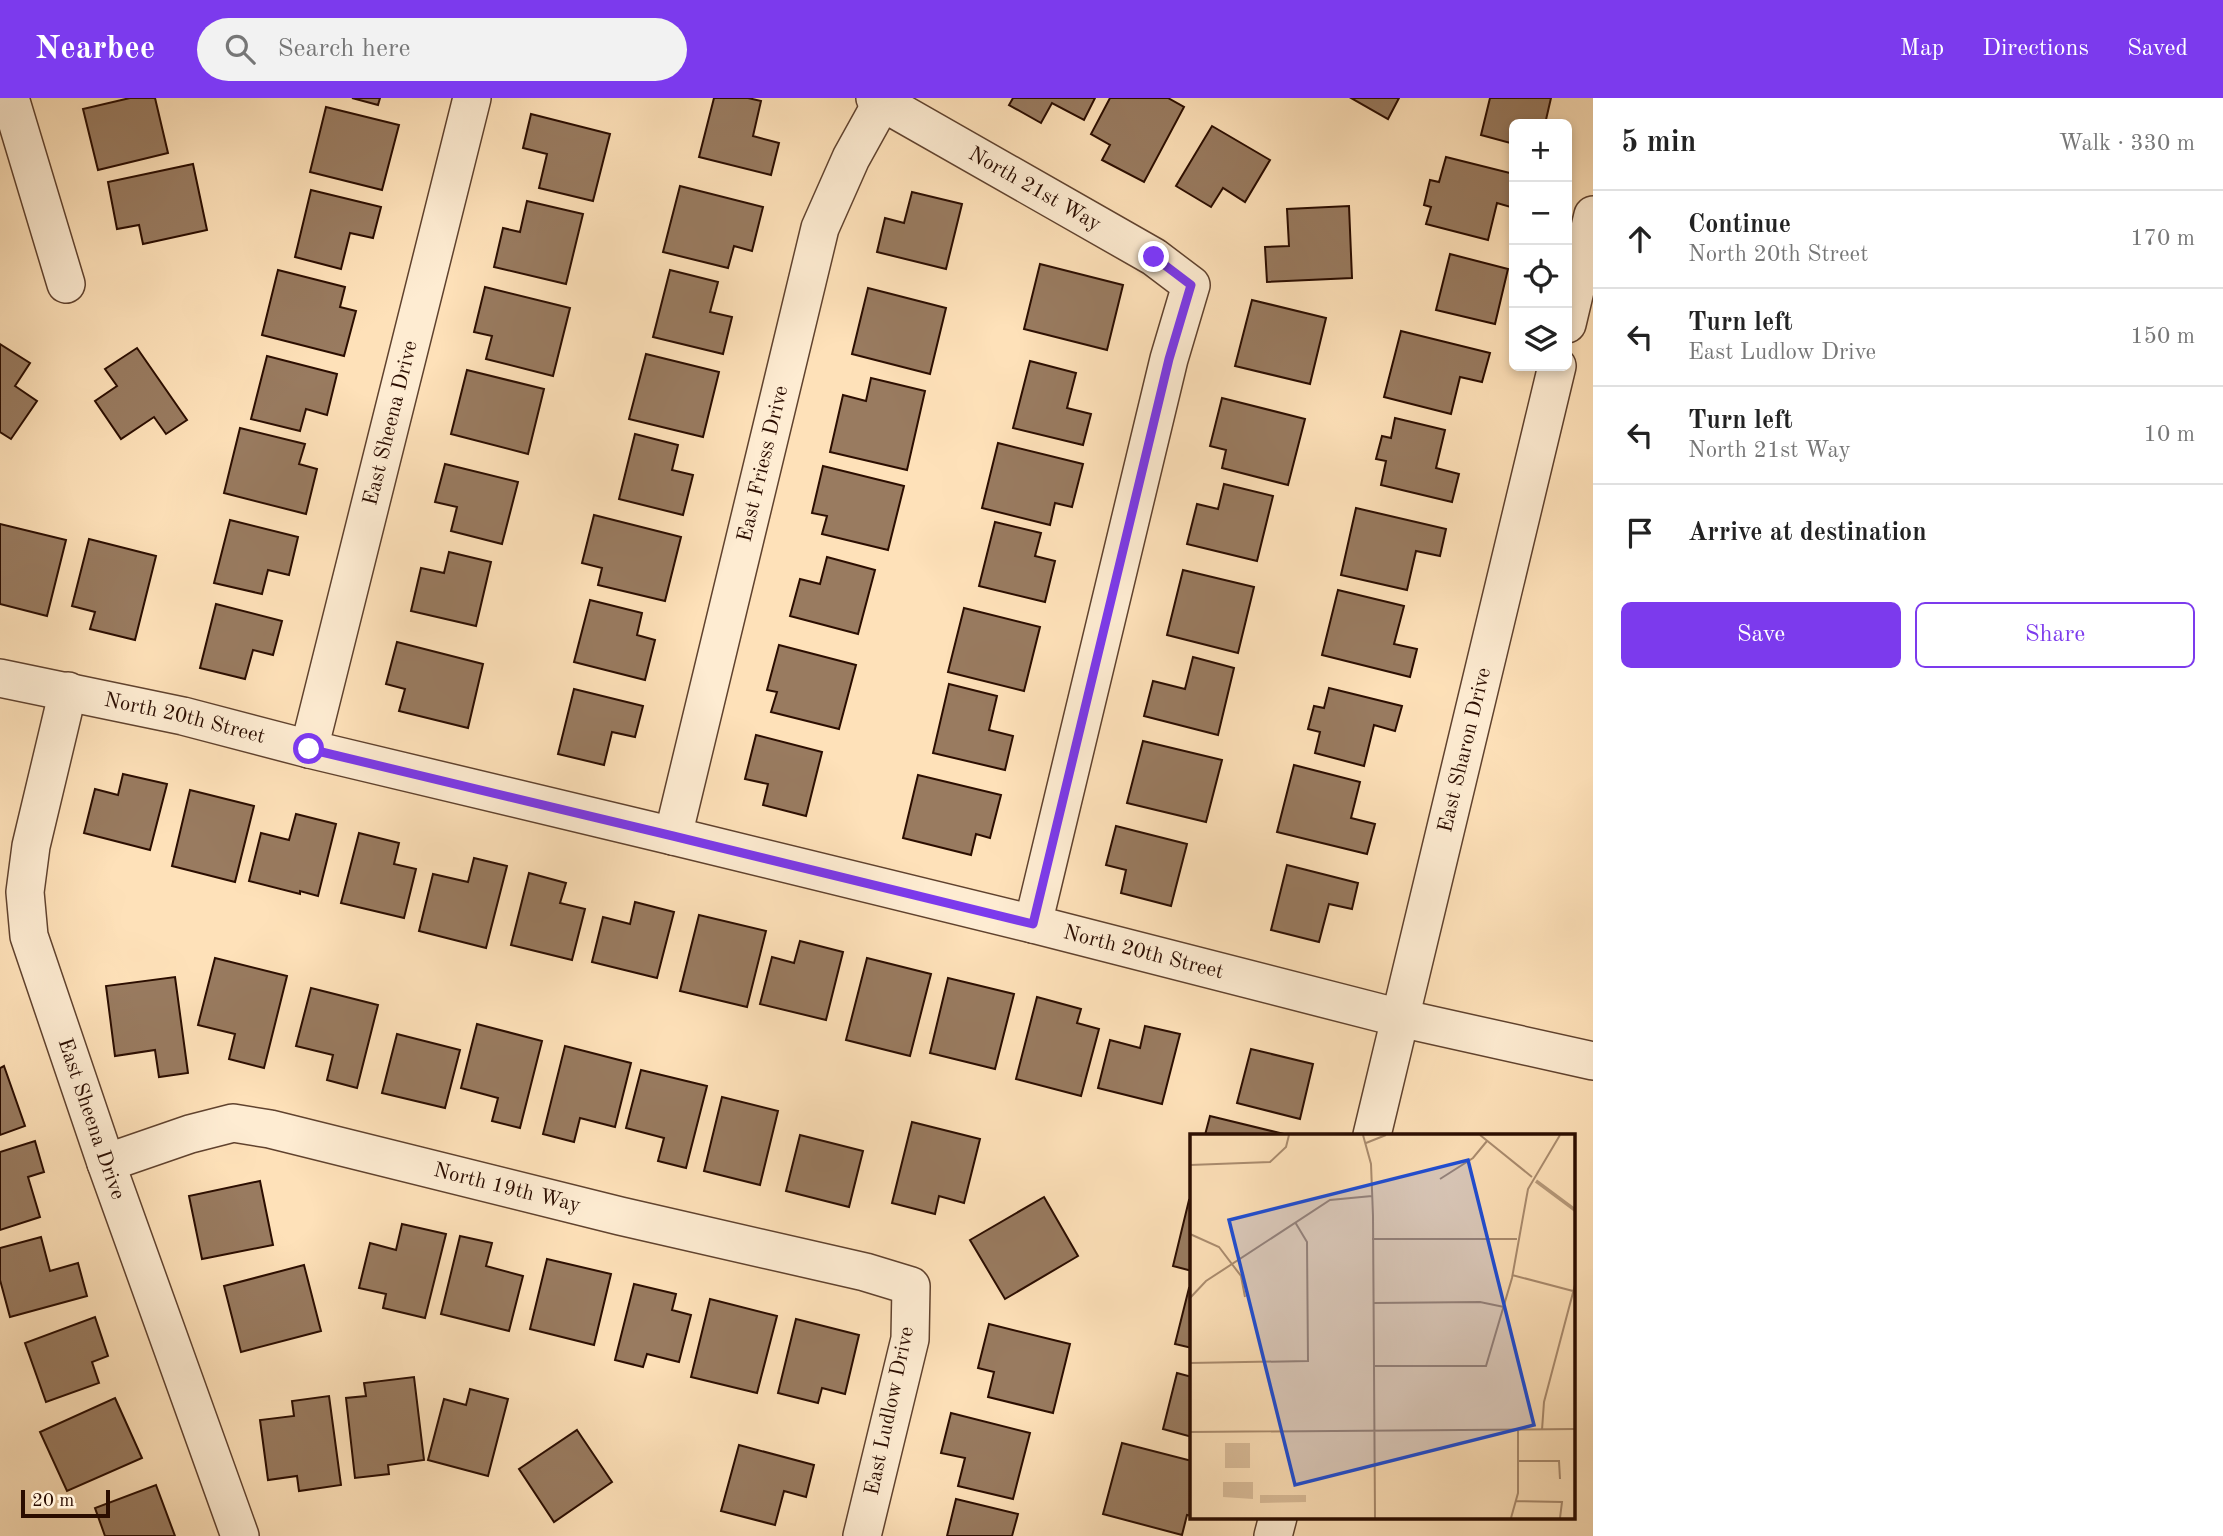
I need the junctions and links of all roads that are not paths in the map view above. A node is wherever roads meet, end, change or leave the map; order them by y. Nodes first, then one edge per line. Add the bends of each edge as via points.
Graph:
1 (10, 98) edge
2 (472, 98) edge
3 (878, 100) edge
4 (1593, 215) edge
5 (66, 284) dead end
6 (1571, 308) edge
7 (1556, 371) edge
8 (0, 678) edge
9 (68, 691) junction
10 (309, 749) junction
11 (673, 836) junction
12 (1033, 924) junction
13 (1400, 1018) junction
14 (1593, 1061) edge
15 (1371, 1134) edge
16 (106, 1163) junction
17 (911, 1286) joint
18 (1278, 1518) edge
19 (240, 1536) edge
20 (862, 1536) edge
21 (1273, 1536) edge

1 - 5 street
2 - 10 street, East Sheena Drive
3 - 11 street, East Friess Drive via 820,228
3 - 12 street, North 21st Way via 1154,257 1191,285 1169,359
4 - 6 street
7 - 13 street, East Sharon Drive
8 - 9 street, North 20th Street
9 - 10 street, North 20th Street
9 - 16 street, East Sheena Drive via 31,846 25,892 29,936
10 - 11 street, North 20th Street
11 - 12 street, North 20th Street
12 - 13 street, North 20th Street
13 - 14 street, North 20th Street
13 - 15 street, East Sharon Drive
16 - 17 street, North 19th Way via 233,1123
16 - 19 street, East Sheena Drive
17 - 20 street, East Ludlow Drive via 910,1339
18 - 21 street

